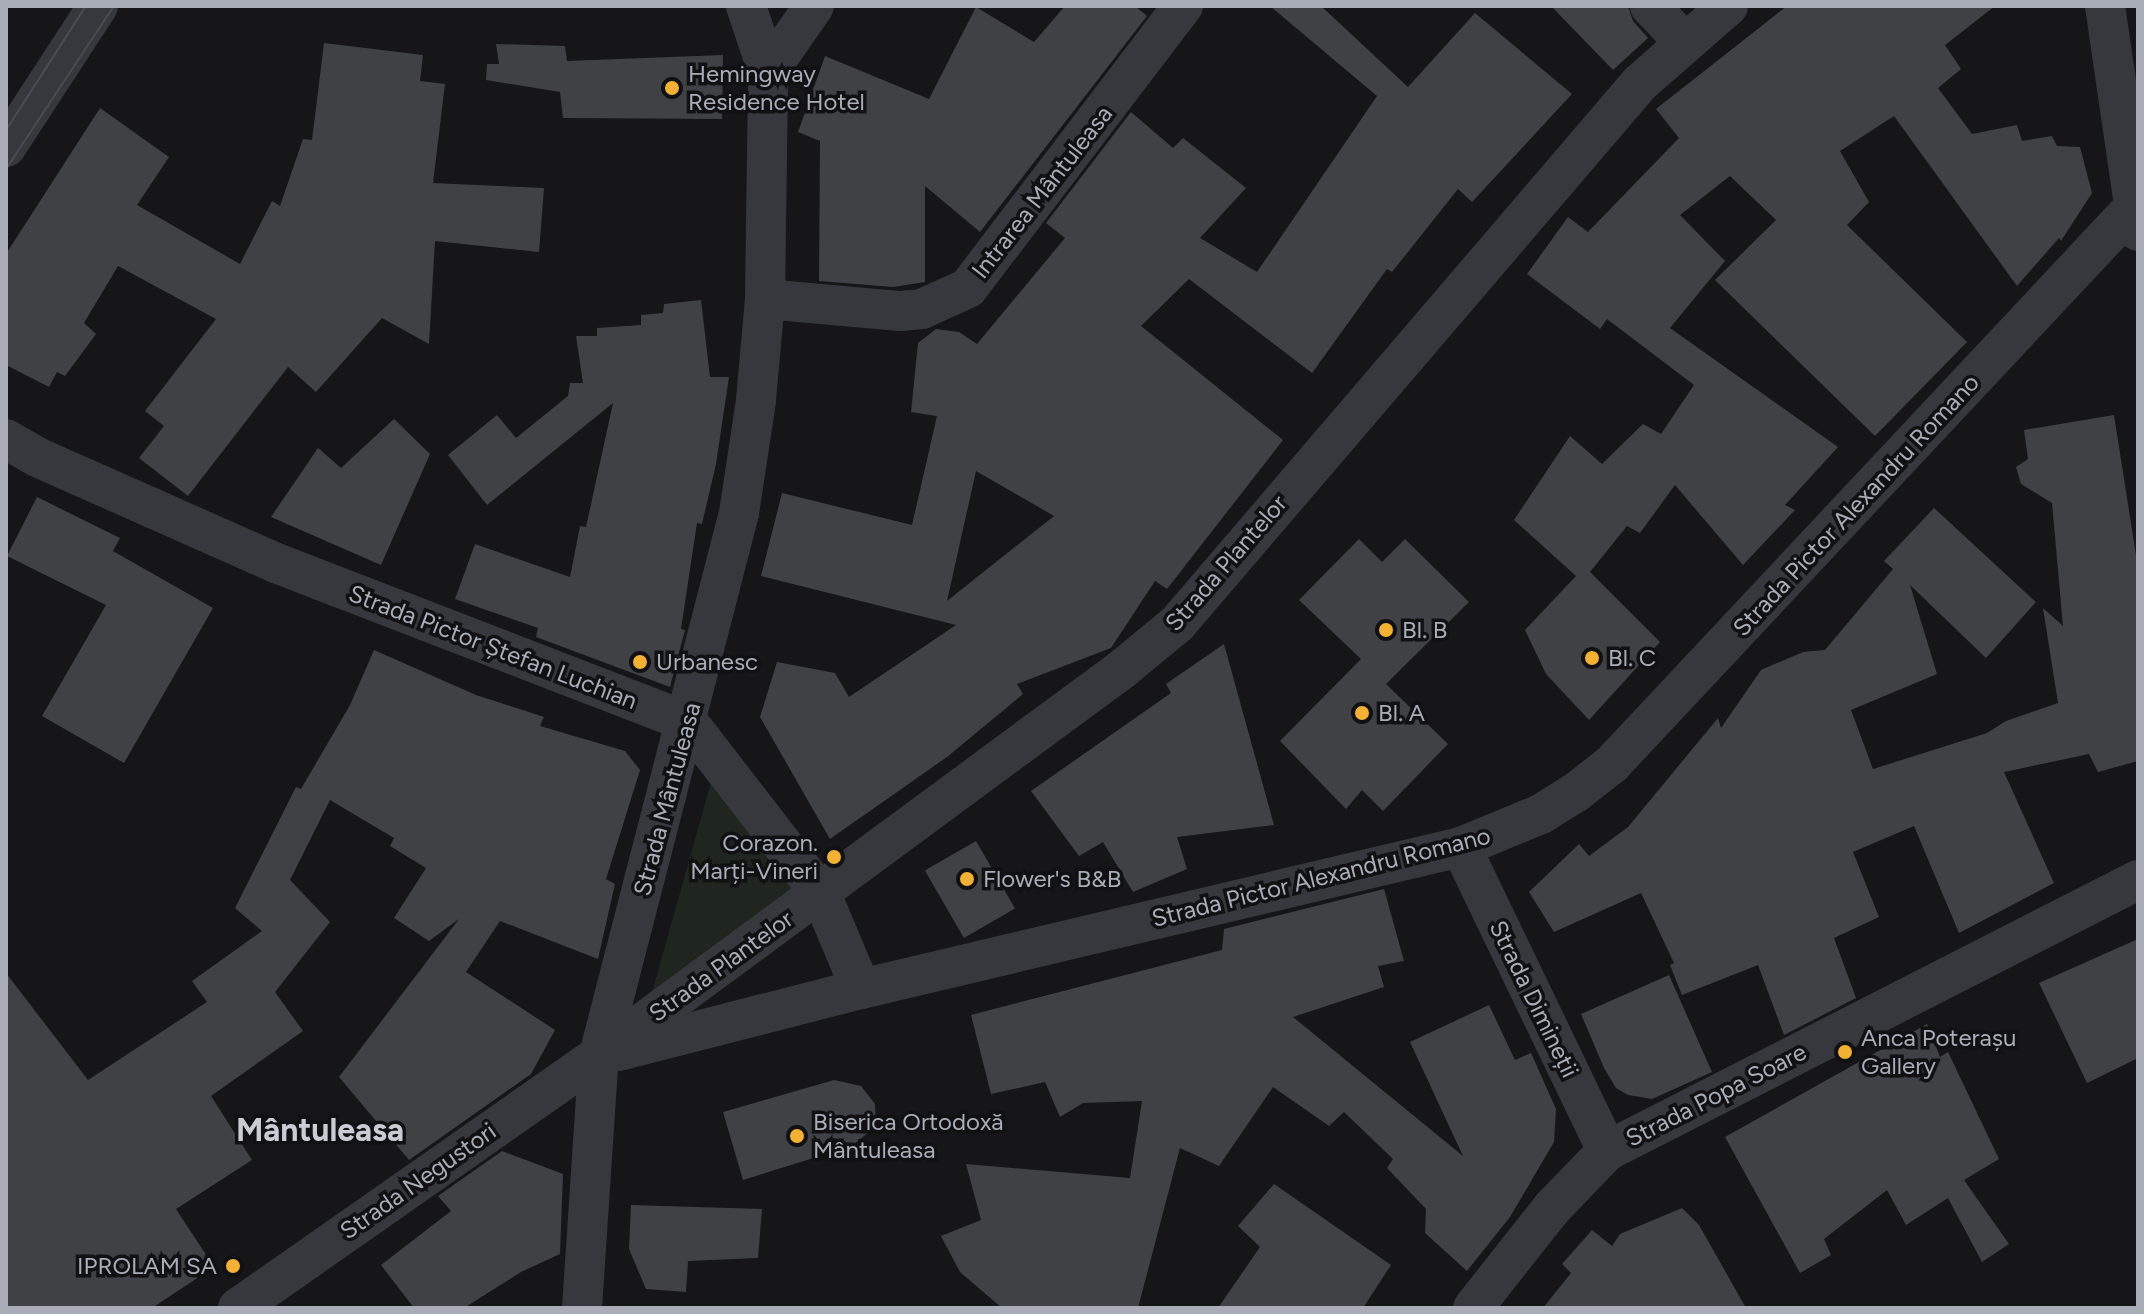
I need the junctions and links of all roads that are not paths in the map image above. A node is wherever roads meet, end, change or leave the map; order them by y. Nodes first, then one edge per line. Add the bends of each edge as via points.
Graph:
1 (98, 6) edge
2 (746, 6) edge
3 (814, 6) edge
4 (1183, 6) edge
5 (1650, 6) edge
6 (1728, 6) edge
7 (2105, 6) edge
8 (1684, 42) junction
9 (768, 72) junction
10 (2130, 124) edge
11 (6, 147) edge
12 (2136, 219) edge
13 (765, 299) junction
14 (6, 439) edge
15 (688, 722) junction
16 (1461, 847) junction
17 (2138, 880) edge
18 (821, 894) junction
19 (861, 989) junction
20 (599, 1055) junction
21 (1607, 1151) junction
22 (238, 1308) edge
23 (582, 1308) edge
24 (1473, 1308) edge

1 - 11 street
2 - 9 street, Strada Mântuleasa
3 - 9 street
4 - 13 street, Intrarea Mântuleasa via 968,288 922,309 900,311
5 - 8 street
6 - 8 street, Strada Plantelor
7 - 10 street
8 - 18 street, Strada Plantelor via 1596,133 1177,624
9 - 13 street, Strada Mântuleasa
10 - 12 street
12 - 16 street, Strada Pictor Alexandru Romano via 1612,764 1541,814
13 - 15 street, Strada Mântuleasa via 739,513
14 - 15 street, Strada Pictor Ștefan Luchian via 276,563
15 - 18 street
15 - 20 street, Strada Mântuleasa
16 - 19 street, Strada Pictor Alexandru Romano
16 - 21 street, Strada Dimineții
17 - 21 street, Strada Popa Soare
18 - 19 street
18 - 20 street, Strada Plantelor
19 - 20 street, Strada Pictor Alexandru Romano
20 - 22 street, Strada Negustori
20 - 23 street, Strada Mântuleasa
21 - 24 street, Strada Popa Soare via 1552,1208

